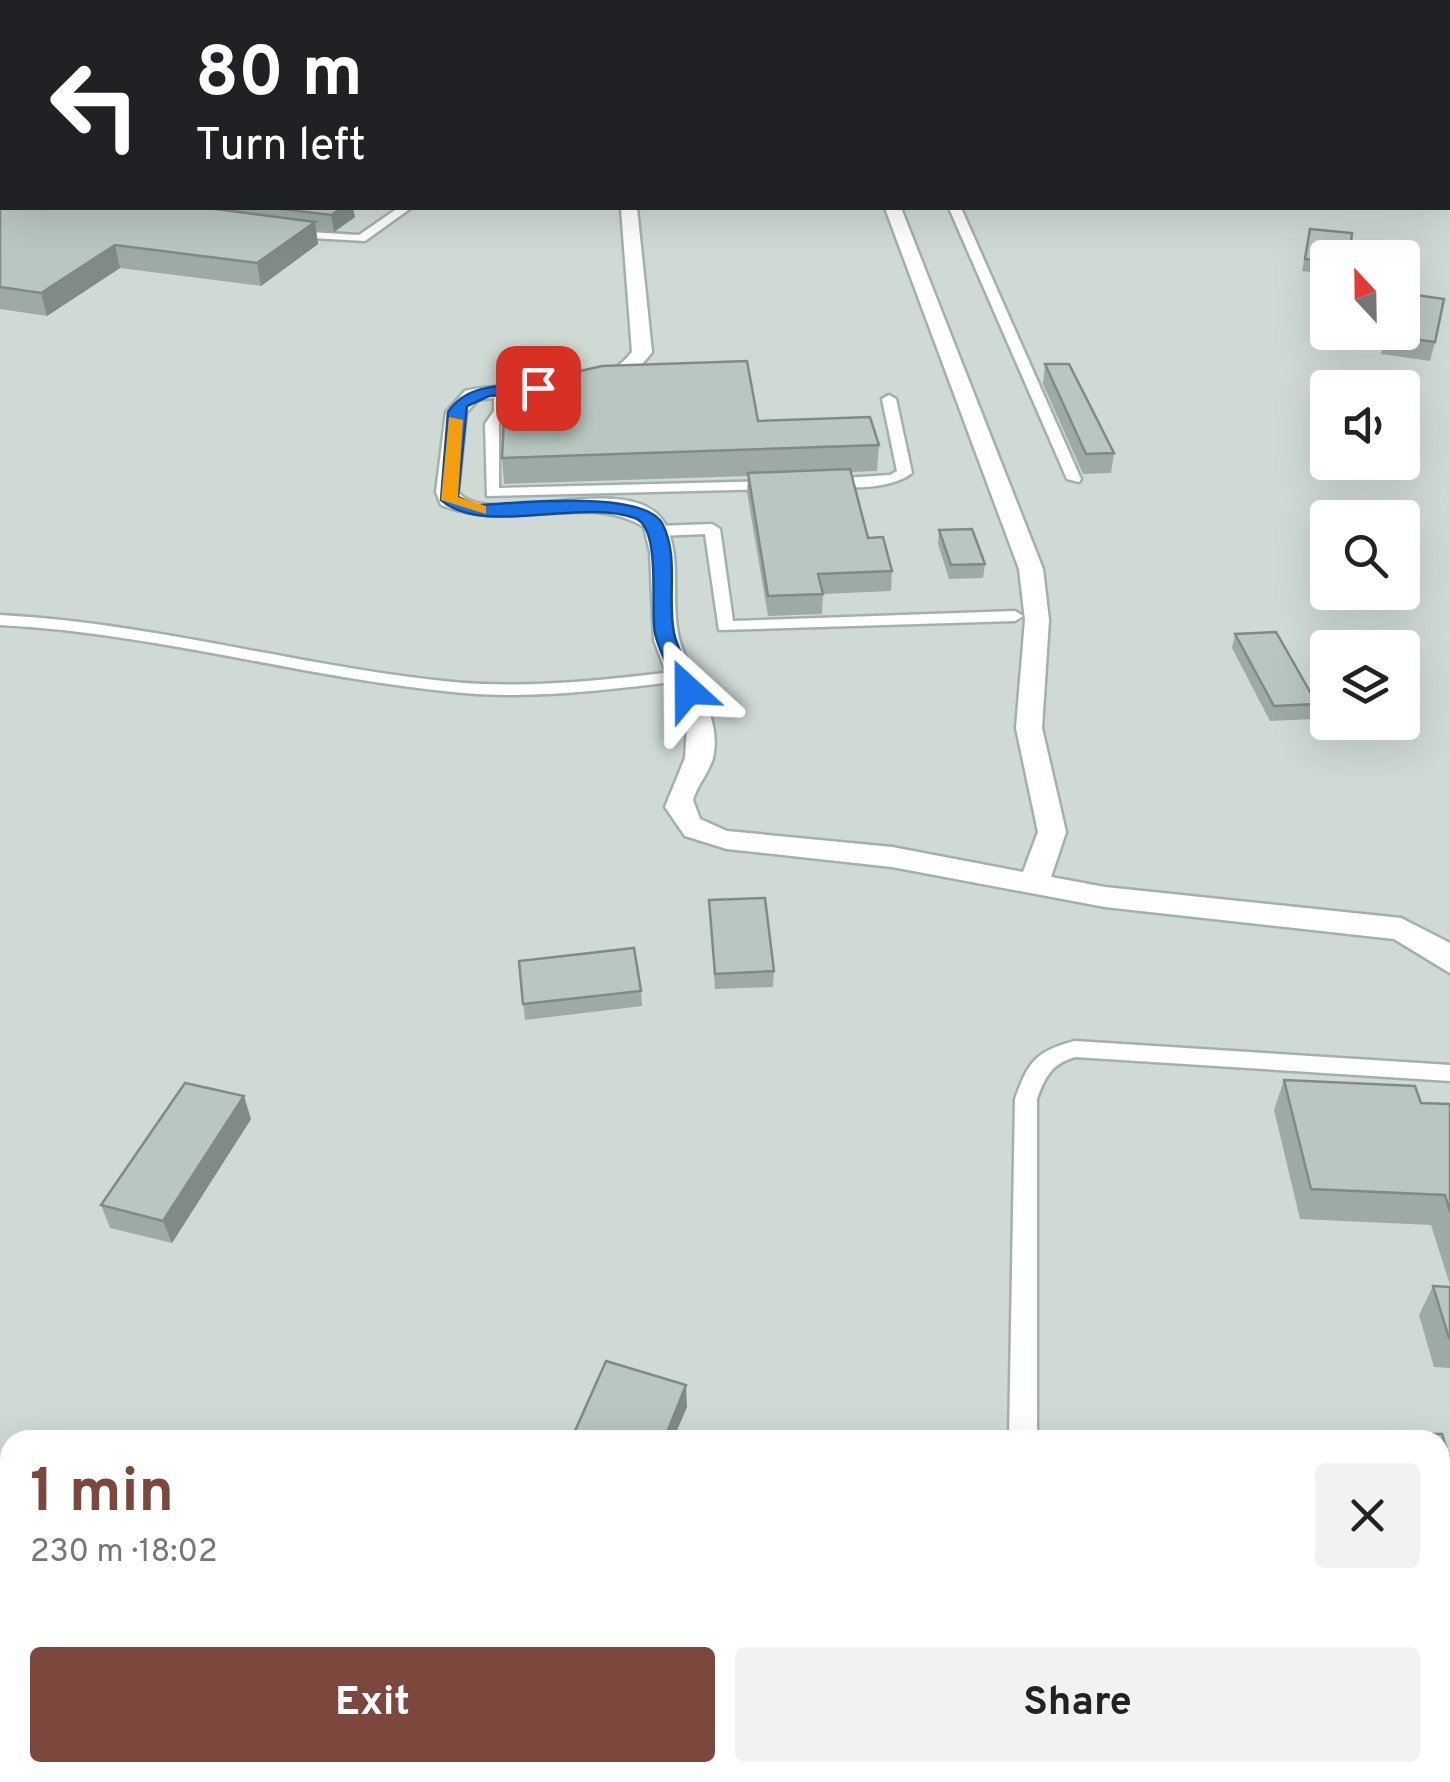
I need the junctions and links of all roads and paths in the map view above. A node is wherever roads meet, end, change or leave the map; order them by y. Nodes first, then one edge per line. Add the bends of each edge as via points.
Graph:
1 (402, 210) edge
2 (629, 210) edge
3 (894, 210) edge
4 (955, 210) edge
5 (270, 230) edge
6 (501, 390) junction
7 (889, 399) dead end
8 (1074, 479) dead end
9 (790, 484) edge
10 (810, 484) edge
11 (658, 531) junction
12 (1015, 616) dead end
13 (0, 620) edge
14 (681, 676) junction
15 (1032, 886) junction
16 (1450, 962) edge
17 (1450, 1073) edge
18 (1023, 1430) edge

1 - 5 lane via 354,241
2 - 6 street via 642,352 637,363 596,385
3 - 15 street via 1032,569 1037,620 1029,728 1052,832
4 - 8 lane
6 - 9 lane via 501,411 492,424 492,493
6 - 11 street via 472,395 456,412 449,500 474,510 627,508 645,515
7 - 10 lane via 905,473
11 - 12 lane via 712,529 725,626
11 - 14 street via 665,633
13 - 14 lane via 95,624 454,687 532,689
14 - 15 street via 699,727 700,758 680,793 679,812 704,835 892,856
15 - 16 street via 1401,930
17 - 18 lane via 1074,1050 1050,1054 1026,1098

